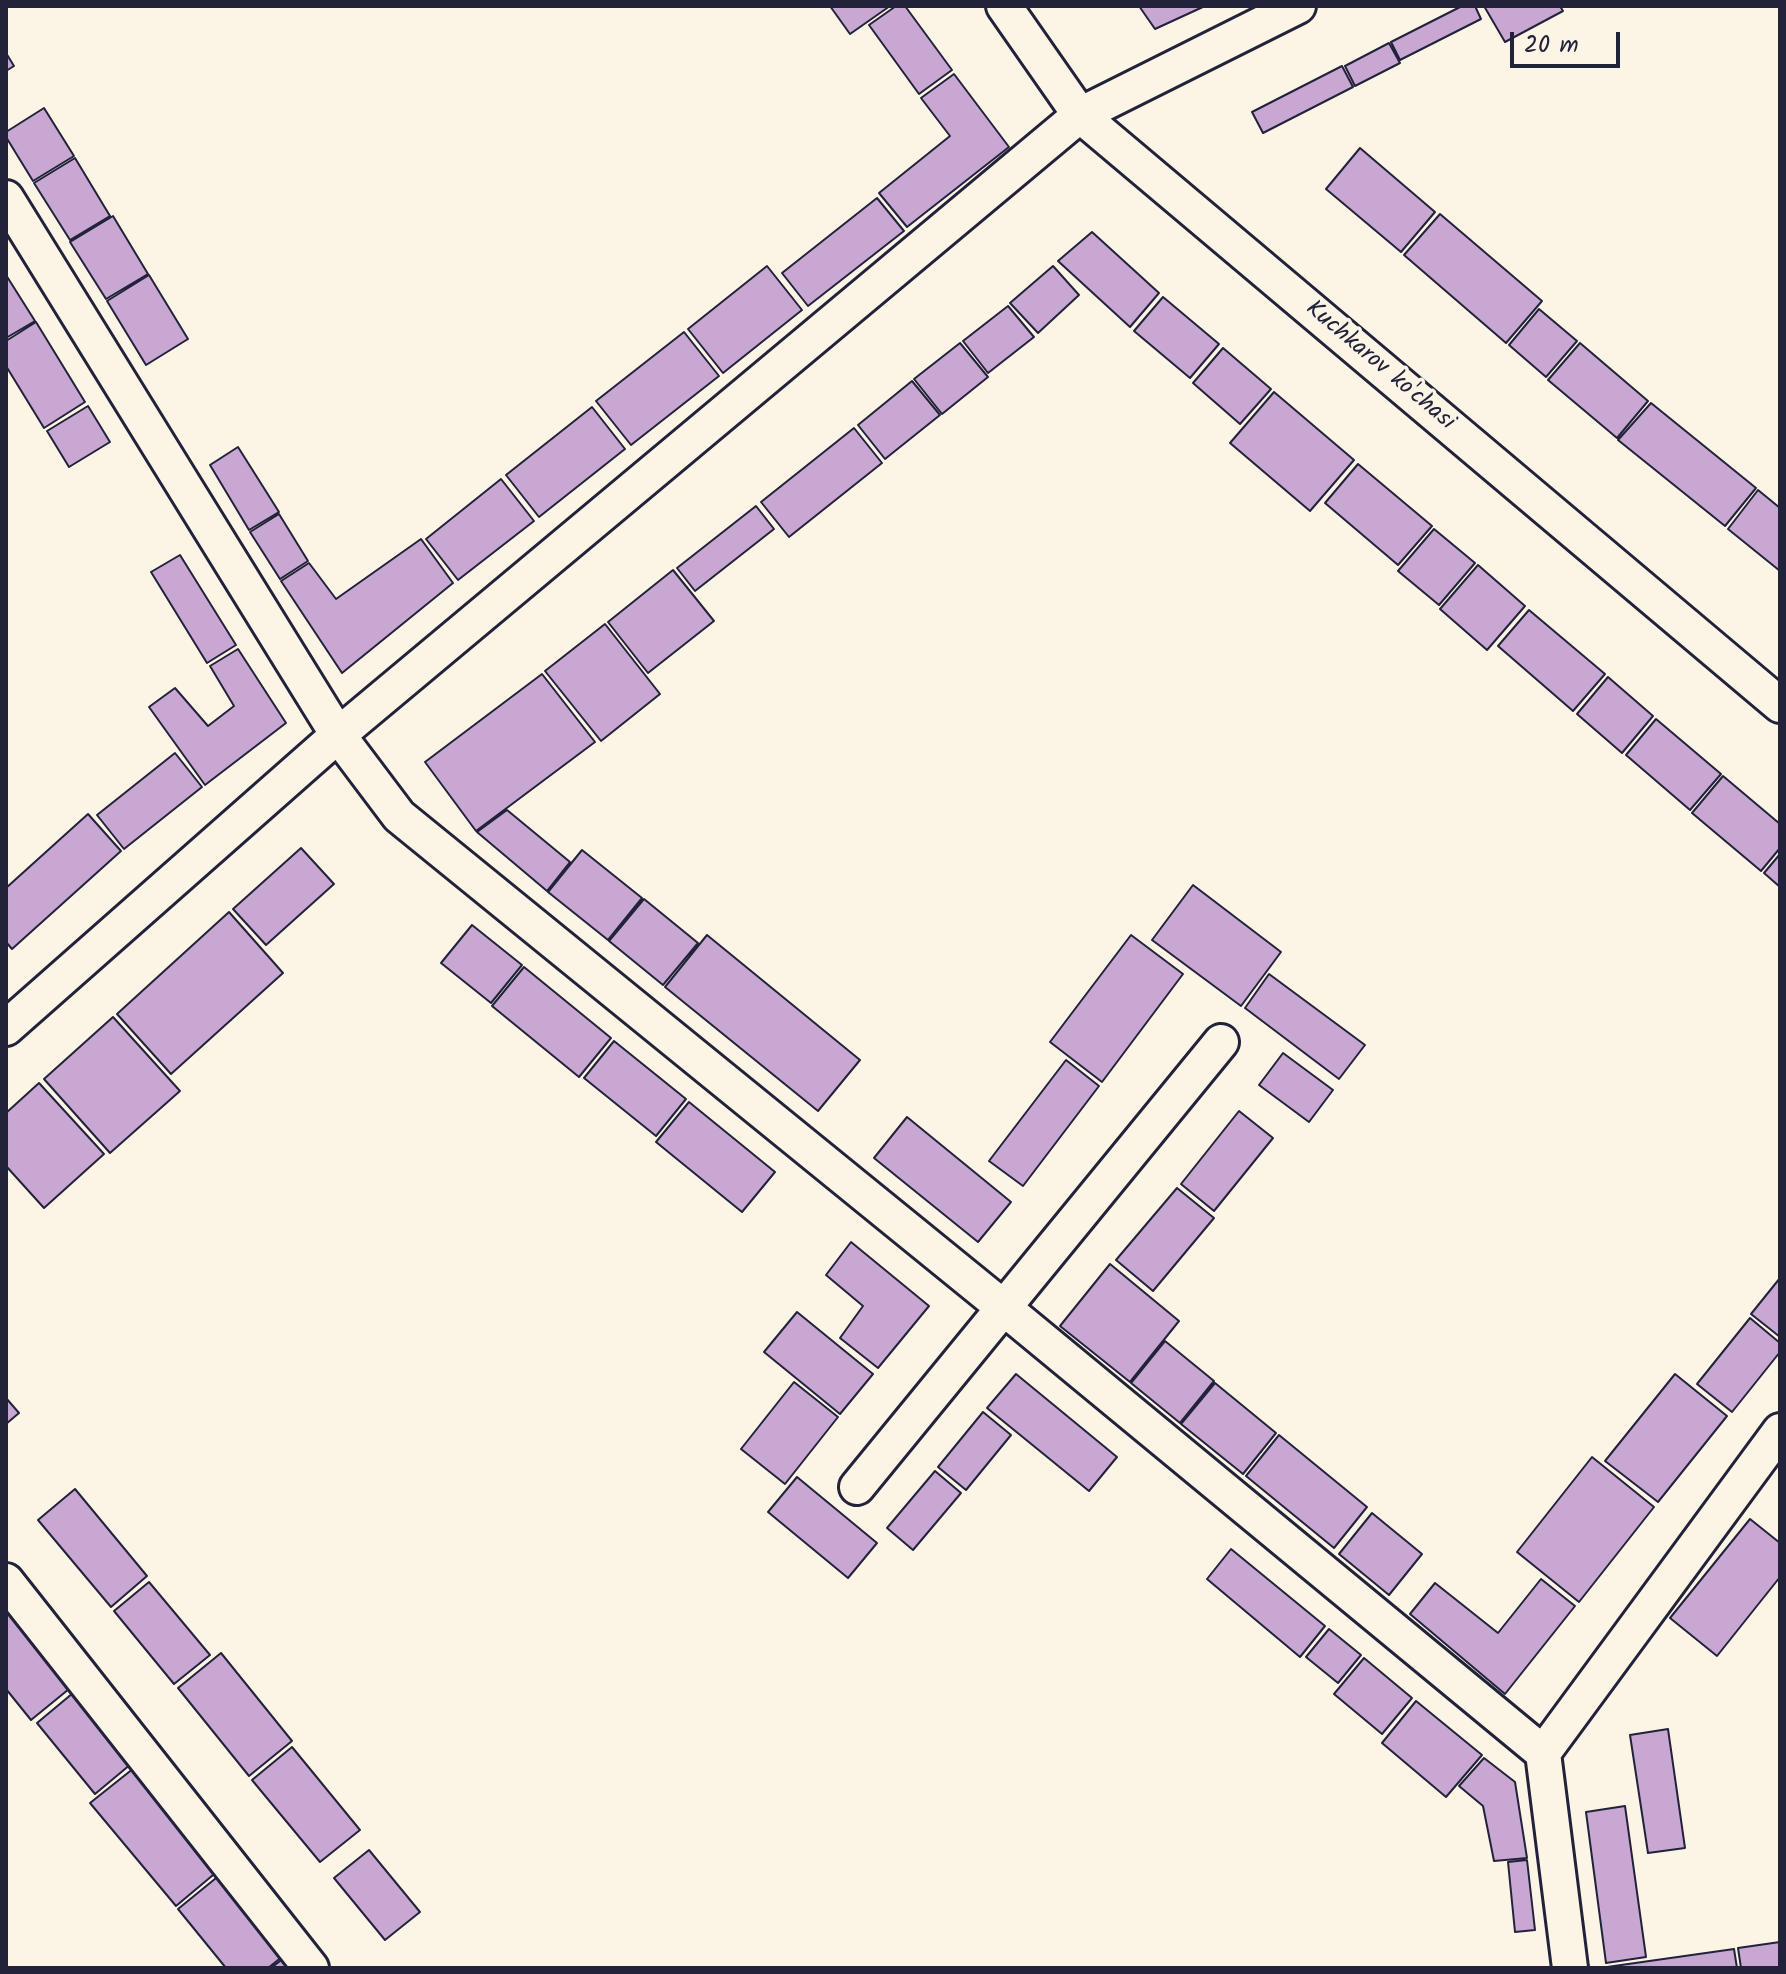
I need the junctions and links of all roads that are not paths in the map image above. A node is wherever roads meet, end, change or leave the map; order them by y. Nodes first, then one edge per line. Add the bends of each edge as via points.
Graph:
1 (1004, 6) edge
2 (1298, 6) edge
3 (1080, 115) junction
4 (6, 198) edge
5 (1780, 705) edge
6 (338, 735) junction
7 (6, 1028) edge
8 (1221, 1042) dead end
9 (1004, 1308) junction
10 (1780, 1431) edge
11 (857, 1487) dead end
12 (6, 1581) edge
13 (1543, 1753) junction
14 (311, 1968) edge
15 (1570, 1968) edge

1 - 3 street, Kuchkarov ko'chasi
2 - 3 street
3 - 5 street, Kuchkarov ko'chasi
3 - 6 street
4 - 6 street
6 - 7 street
6 - 9 street via 399,816
8 - 9 street
9 - 11 street
9 - 13 street
10 - 13 street
12 - 14 street
13 - 15 street

